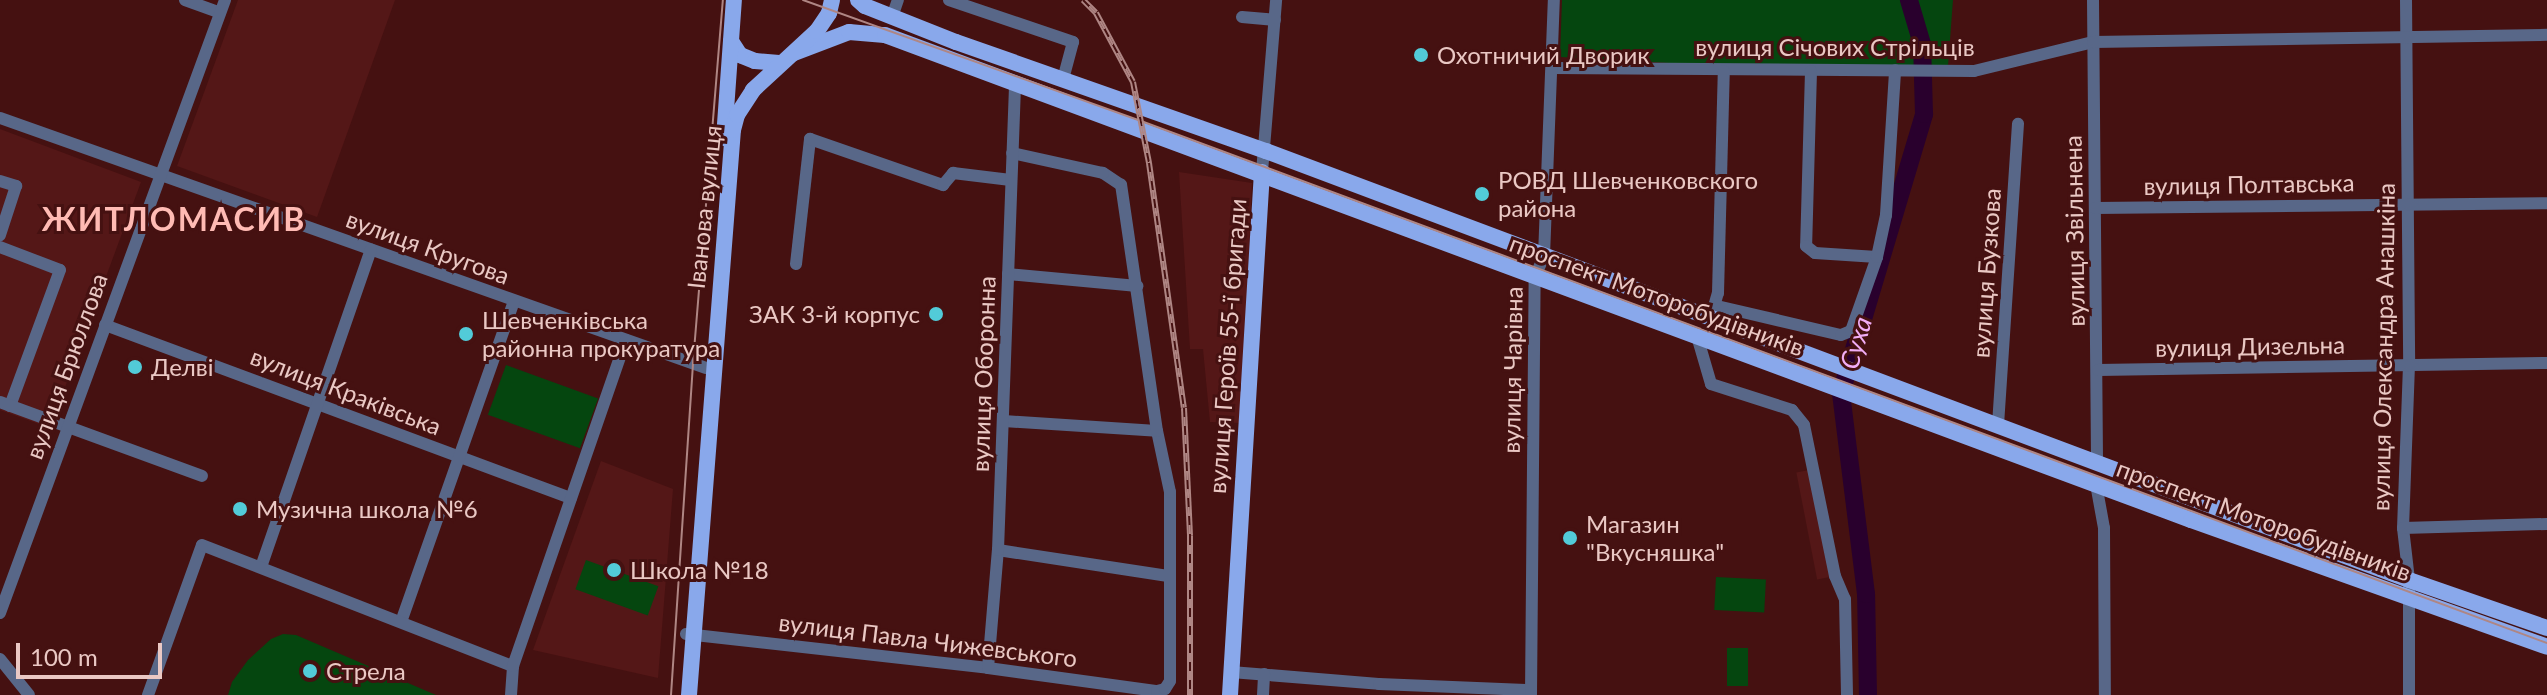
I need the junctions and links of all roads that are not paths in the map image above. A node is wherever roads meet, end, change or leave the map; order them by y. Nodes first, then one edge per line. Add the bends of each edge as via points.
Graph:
1 (185, 0) edge
2 (225, 0) edge
3 (727, 0) edge
4 (734, 0) edge
5 (832, 0) edge
6 (858, 0) edge
7 (898, 0) edge
8 (949, 0) edge
9 (1276, 0) edge
10 (1554, 0) edge
11 (2093, 0) edge
12 (2406, 0) edge
13 (220, 13) junction
14 (892, 17) junction
15 (1242, 17) dead end
16 (1275, 20) junction
17 (733, 21) junction
18 (2547, 35) edge
19 (2406, 37) junction
20 (731, 41) junction
21 (2093, 42) junction
22 (794, 53) junction
23 (779, 63) junction
24 (1552, 68) junction
25 (1895, 70) junction
26 (1724, 71) junction
27 (1811, 71) junction
28 (1063, 79) junction
29 (1015, 82) junction
30 (0, 118) edge
31 (2018, 124) dead end
32 (1266, 151) junction
33 (1012, 153) junction
34 (1262, 172) junction
35 (160, 174) junction
36 (1011, 180) junction
37 (0, 181) edge
38 (2547, 203) edge
39 (2406, 204) junction
40 (2095, 208) junction
41 (0, 235) edge
42 (0, 247) edge
43 (371, 249) junction
44 (1544, 256) junction
45 (1877, 257) junction
46 (796, 264) dead end
47 (1008, 274) junction
48 (1535, 277) junction
49 (1137, 286) junction
50 (514, 301) junction
51 (1712, 311) junction
52 (105, 325) junction
53 (1697, 336) junction
54 (626, 340) junction
55 (2547, 363) edge
56 (2409, 365) junction
57 (706, 368) junction
58 (2098, 370) junction
59 (5, 404) edge
60 (318, 404) junction
61 (1004, 421) junction
62 (1998, 425) junction
63 (67, 427) junction
64 (1157, 431) junction
65 (456, 456) junction
66 (2097, 462) junction
67 (202, 476) dead end
68 (2096, 484) junction
69 (571, 498) junction
70 (2547, 524) edge
71 (2403, 528) junction
72 (998, 550) junction
73 (261, 567) junction
74 (1168, 576) junction
75 (2409, 580) junction
76 (2409, 598) junction
77 (0, 613) edge
78 (401, 622) junction
79 (2547, 628) edge
80 (690, 634) junction
81 (2547, 647) edge
82 (0, 659) edge
83 (513, 666) junction
84 (988, 668) junction
85 (1231, 672) junction
86 (1264, 674) junction
87 (1378, 689) edge
88 (1157, 691) joint
89 (1531, 692) edge
90 (1490, 693) edge
91 (29, 695) edge
92 (148, 695) edge
93 (511, 695) edge
94 (681, 695) edge
95 (689, 695) edge
96 (1230, 695) edge
97 (1263, 695) edge
98 (1847, 695) edge
99 (2105, 695) edge
100 (2409, 695) edge

1 - 13 street
2 - 13 street, вулиця Брюллова
3 - 17 main road
4 - 17 main road, Іванова вулиця
5 - 22 main road, Іванова вулиця via 824,23
6 - 14 main road, проспект Моторобудівників
7 - 14 street
8 - 28 street via 1073,42
9 - 16 street, вулиця Героїв 55-ї бригади
10 - 24 street, вулиця Чарівна
11 - 21 street, вулиця Звільнена
12 - 19 street, вулиця Олександра Анашкіна
13 - 35 street, вулиця Брюллова
14 - 28 main road, проспект Моторобудівників
15 - 16 street
16 - 32 street, вулиця Героїв 55-ї бригади
17 - 20 main road, Іванова вулиця
18 - 19 street, вулиця Січових Стрільців
19 - 21 street, вулиця Січових Стрільців
19 - 39 street, вулиця Олександра Анашкіна
20 - 23 main road via 740,55
20 - 57 main road, Іванова вулиця
21 - 25 street, вулиця Січових Стрільців via 1974,71
21 - 40 street, вулиця Звільнена
22 - 23 main road, Іванова вулиця
22 - 29 main road, проспект Моторобудівників via 849,32 867,31
23 - 80 main road, Іванова вулиця via 745,101 733,130
24 - 26 street, вулиця Січових Стрільців
24 - 44 street, вулиця Чарівна
25 - 27 street, вулиця Січових Стрільців
25 - 45 street via 1886,215
26 - 27 street, вулиця Січових Стрільців
26 - 51 street
27 - 45 street via 1806,246 1815,253
28 - 32 main road, проспект Моторобудівників
29 - 33 street, вулиця Оборонна
29 - 34 main road, проспект Моторобудівників
30 - 35 street, вулиця Кругова
31 - 62 street, вулиця Бузкова
32 - 34 street, вулиця Героїв 55-ї бригади
32 - 44 main road, проспект Моторобудівників
33 - 36 street, вулиця Оборонна
33 - 49 street, вулиця Героїв 55-ї бригади via 1114,177 1121,185
34 - 48 main road, проспект Моторобудівників
34 - 85 main road, вулиця Героїв 55-ї бригади
35 - 43 street, вулиця Кругова
35 - 52 street, вулиця Брюллова
36 - 46 street via 953,173 943,185 810,139
36 - 47 street, вулиця Оборонна
37 - 41 street via 16,186
38 - 39 street, вулиця Полтавська
39 - 40 street, вулиця Полтавська
39 - 56 street, вулиця Олександра Анашкіна
40 - 58 street, вулиця Звільнена
42 - 59 street via 60,270
43 - 50 street, вулиця Кругова
43 - 60 street
44 - 48 street, вулиця Чарівна
44 - 51 main road, проспект Моторобудівників
45 - 51 street via 1847,334
47 - 49 street
47 - 61 street, вулиця Оборонна
48 - 53 main road, проспект Моторобудівників
48 - 89 street, вулиця Чарівна
49 - 64 street, вулиця Героїв 55-ї бригади
50 - 54 street, вулиця Кругова
50 - 65 street
51 - 62 main road, проспект Моторобудівників
52 - 60 street, вулиця Краківська
52 - 63 street, вулиця Брюллова
53 - 68 main road, проспект Моторобудівників
53 - 98 street via 1711,384 1792,410 1804,425 1835,576 1844,595
54 - 57 street, вулиця Кругова
54 - 69 street
55 - 56 street, вулиця Дизельна
56 - 58 street, вулиця Дизельна
56 - 71 street, вулиця Олександра Анашкіна
57 - 80 main road, Іванова вулиця
58 - 66 street, вулиця Звільнена
59 - 63 street
60 - 65 street, вулиця Краківська
60 - 73 street
61 - 64 street
61 - 72 street, вулиця Оборонна
62 - 66 main road, проспект Моторобудівників
63 - 67 street
63 - 77 street, вулиця Брюллова
64 - 74 street, вулиця Героїв 55-ї бригади via 1170,492
65 - 69 street, вулиця Краківська
65 - 78 street
66 - 75 main road, проспект Моторобудівників
68 - 76 main road, проспект Моторобудівників
68 - 99 street via 2104,528
69 - 83 street
70 - 71 street
71 - 75 street, вулиця Олександра Анашкіна
72 - 74 street
72 - 84 street, вулиця Оборонна
73 - 78 street
73 - 92 street via 202,545
74 - 88 street, вулиця Героїв 55-ї бригади via 1170,681
75 - 76 street, вулиця Олександра Анашкіна
75 - 79 main road, проспект Моторобудівників
76 - 81 main road, проспект Моторобудівників
76 - 100 street, вулиця Олександра Анашкіна
78 - 83 street
80 - 84 street, вулиця Павла Чижевського
80 - 94 main road, Іванова вулиця
80 - 95 main road, Іванова вулиця
82 - 91 street
83 - 93 street
84 - 88 street, вулиця Павла Чижевського
85 - 86 street
85 - 96 main road, вулиця Героїв 55-ї бригади
86 - 87 street
86 - 97 street
87 - 90 street
89 - 90 street

